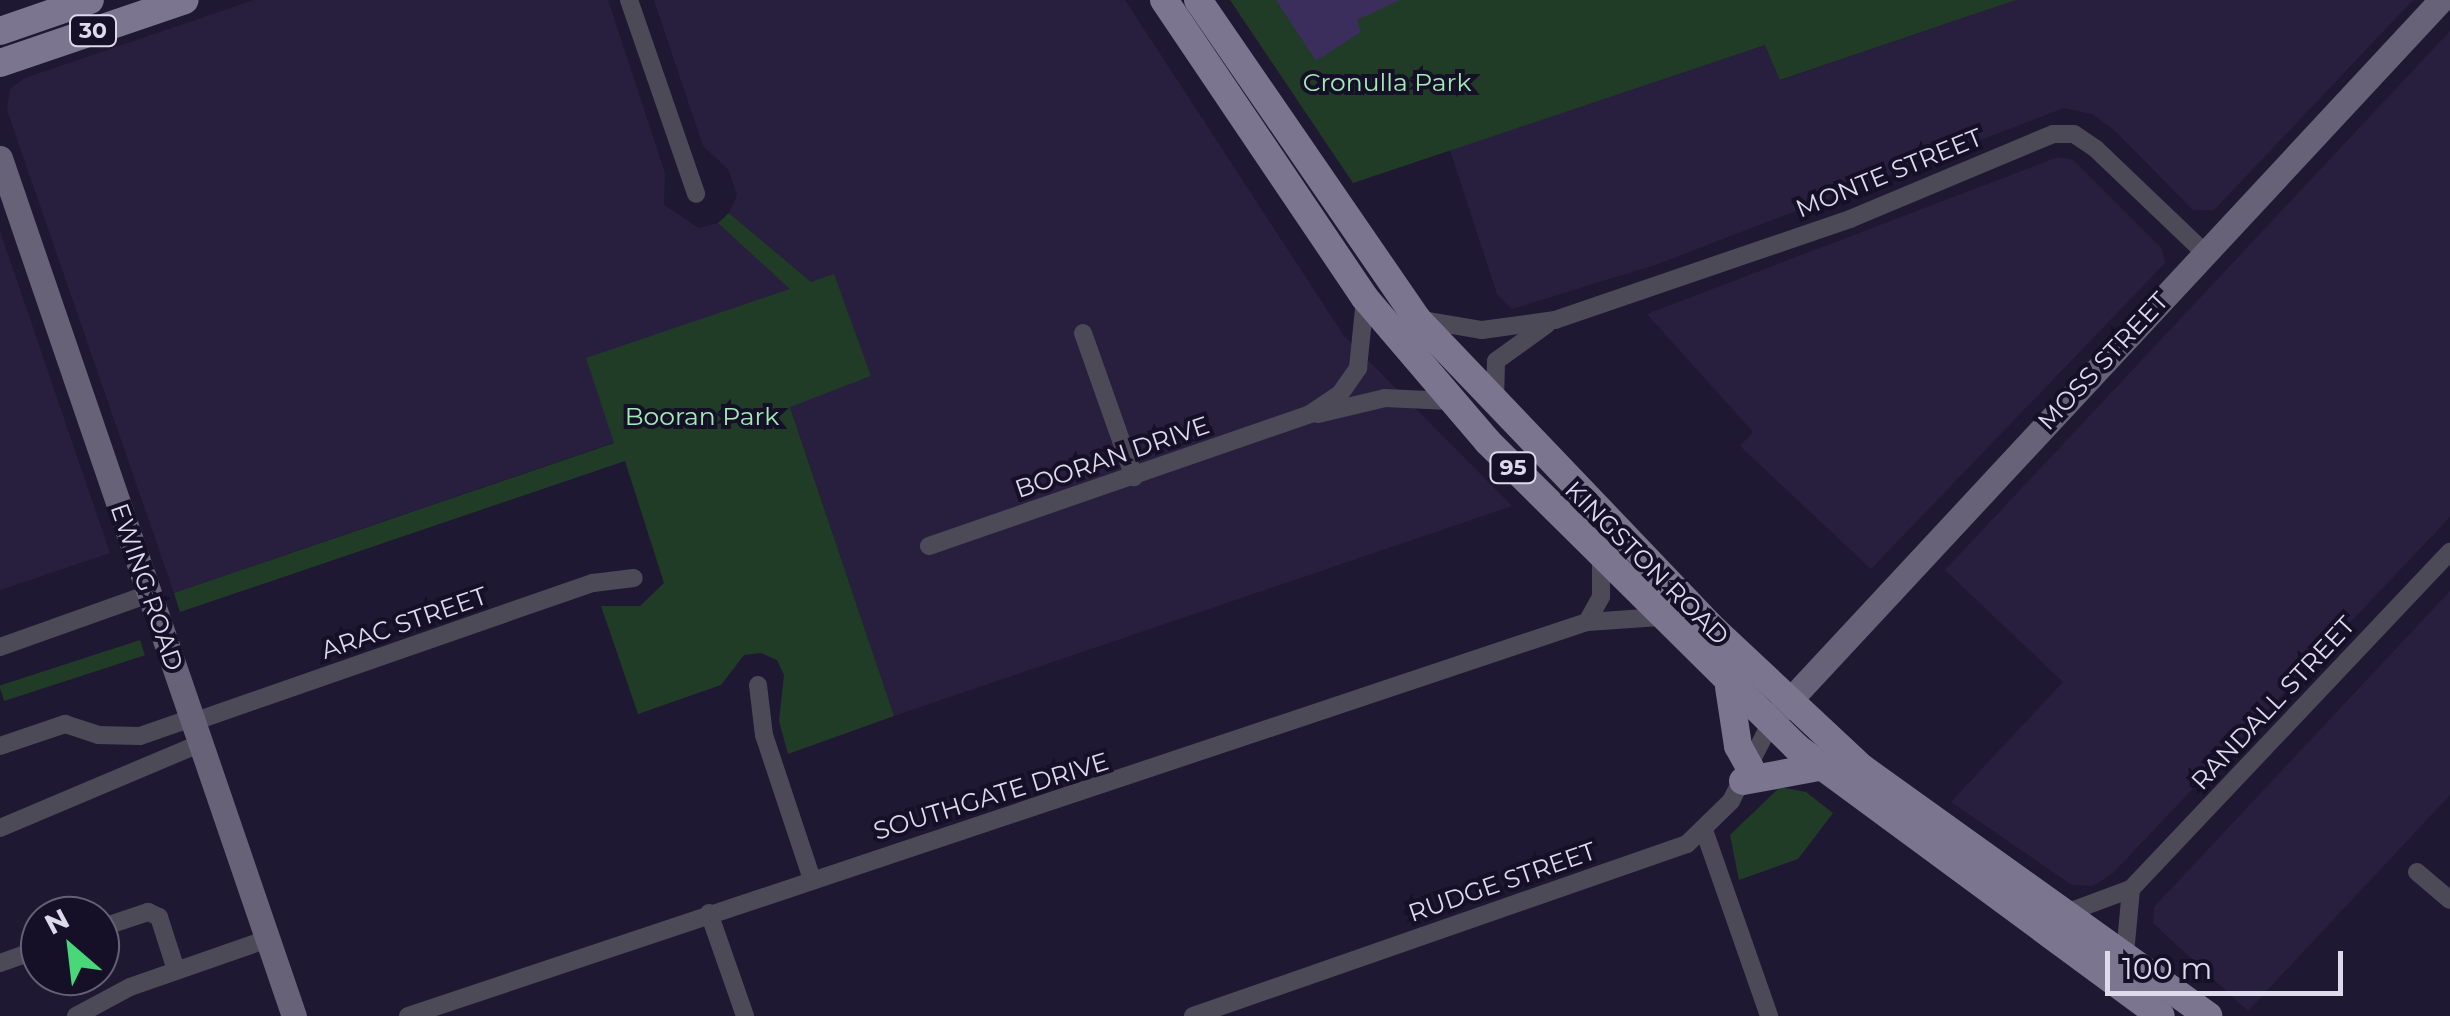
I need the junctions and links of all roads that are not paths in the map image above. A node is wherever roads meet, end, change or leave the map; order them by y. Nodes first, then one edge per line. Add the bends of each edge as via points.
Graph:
1 (90, 0) edge
2 (186, 0) edge
3 (629, 0) edge
4 (1164, 0) edge
5 (1198, 0) edge
6 (2440, 0) edge
7 (0, 6) edge
8 (13, 26) edge
9 (0, 63) edge
10 (0, 158) edge
11 (696, 194) dead end
12 (2205, 253) junction
13 (1364, 298) junction
14 (1417, 319) junction
15 (1555, 320) junction
16 (1083, 332) dead end
17 (1450, 401) junction
18 (1496, 408) junction
19 (1310, 414) junction
20 (1134, 477) junction
21 (930, 546) dead end
22 (2450, 552) edge
23 (1601, 557) junction
24 (634, 578) dead end
25 (149, 594) junction
26 (1660, 617) junction
27 (1587, 622) junction
28 (0, 647) edge
29 (758, 685) dead end
30 (1729, 686) junction
31 (1778, 713) junction
32 (196, 728) junction
33 (0, 746) edge
34 (1819, 768) junction
35 (1747, 774) junction
36 (0, 828) edge
37 (1705, 833) junction
38 (2417, 872) dead end
39 (812, 878) junction
40 (2132, 889) junction
41 (2450, 900) edge
42 (708, 912) junction
43 (2066, 913) junction
44 (120, 921) edge
45 (268, 939) junction
46 (2125, 954) junction
47 (176, 970) junction
48 (76, 1016) edge
49 (294, 1016) edge
50 (408, 1016) edge
51 (744, 1016) edge
52 (1193, 1016) edge
53 (1768, 1016) edge
54 (2160, 1016) edge
55 (2208, 1016) edge

1 - 8 main road, 30
2 - 9 main road, 30
3 - 11 street
4 - 13 main road, KINGSTON ROAD / 95
5 - 14 main road, KINGSTON ROAD / 95
6 - 12 street, MOSS STREET
7 - 8 main road
10 - 25 street, EWING ROAD
12 - 15 street, MONTE STREET via 2096,150 2074,134 2053,134 1850,219
12 - 31 street, MOSS STREET
13 - 17 main road, KINGSTON ROAD / 95
13 - 19 street, BOORAN DRIVE via 1358,368 1340,394
14 - 15 street, MONTE STREET via 1482,330
14 - 18 main road, KINGSTON ROAD / 95
15 - 18 street, MONTE STREET via 1496,361
16 - 20 street
17 - 19 street, BOORAN DRIVE via 1385,398
17 - 23 main road, KINGSTON ROAD / 95
18 - 31 main road, KINGSTON ROAD / 95
19 - 20 street, BOORAN DRIVE
20 - 21 street, BOORAN DRIVE
22 - 40 street, RANDALL STREET
23 - 26 main road, KINGSTON ROAD / 95
23 - 27 street via 1600,596
24 - 32 street, ARAC STREET via 593,584
25 - 28 street
25 - 32 street, EWING ROAD
26 - 27 street, SOUTHGATE DRIVE
26 - 30 main road, KINGSTON ROAD / 95
27 - 39 street, SOUTHGATE DRIVE
29 - 39 street via 764,735
30 - 31 main road, KINGSTON ROAD / 95
30 - 35 main road
31 - 34 main road, KINGSTON ROAD / 95
31 - 35 street
31 - 43 main road, KINGSTON ROAD / 95
32 - 33 street via 98,736 64,724
32 - 36 street
32 - 45 street, EWING ROAD
34 - 35 main road
34 - 54 main road, KINGSTON ROAD / 95
35 - 37 street
37 - 52 street, RUDGE STREET
37 - 53 street
38 - 41 street
39 - 42 street, SOUTHGATE DRIVE
40 - 43 street, RANDALL STREET
40 - 46 street
42 - 50 street, SOUTHGATE DRIVE
42 - 51 street
43 - 46 main road, KINGSTON ROAD / 95
44 - 47 street via 148,912 159,917
45 - 47 street
45 - 49 street, EWING ROAD
46 - 55 main road, KINGSTON ROAD / 95
47 - 48 street

